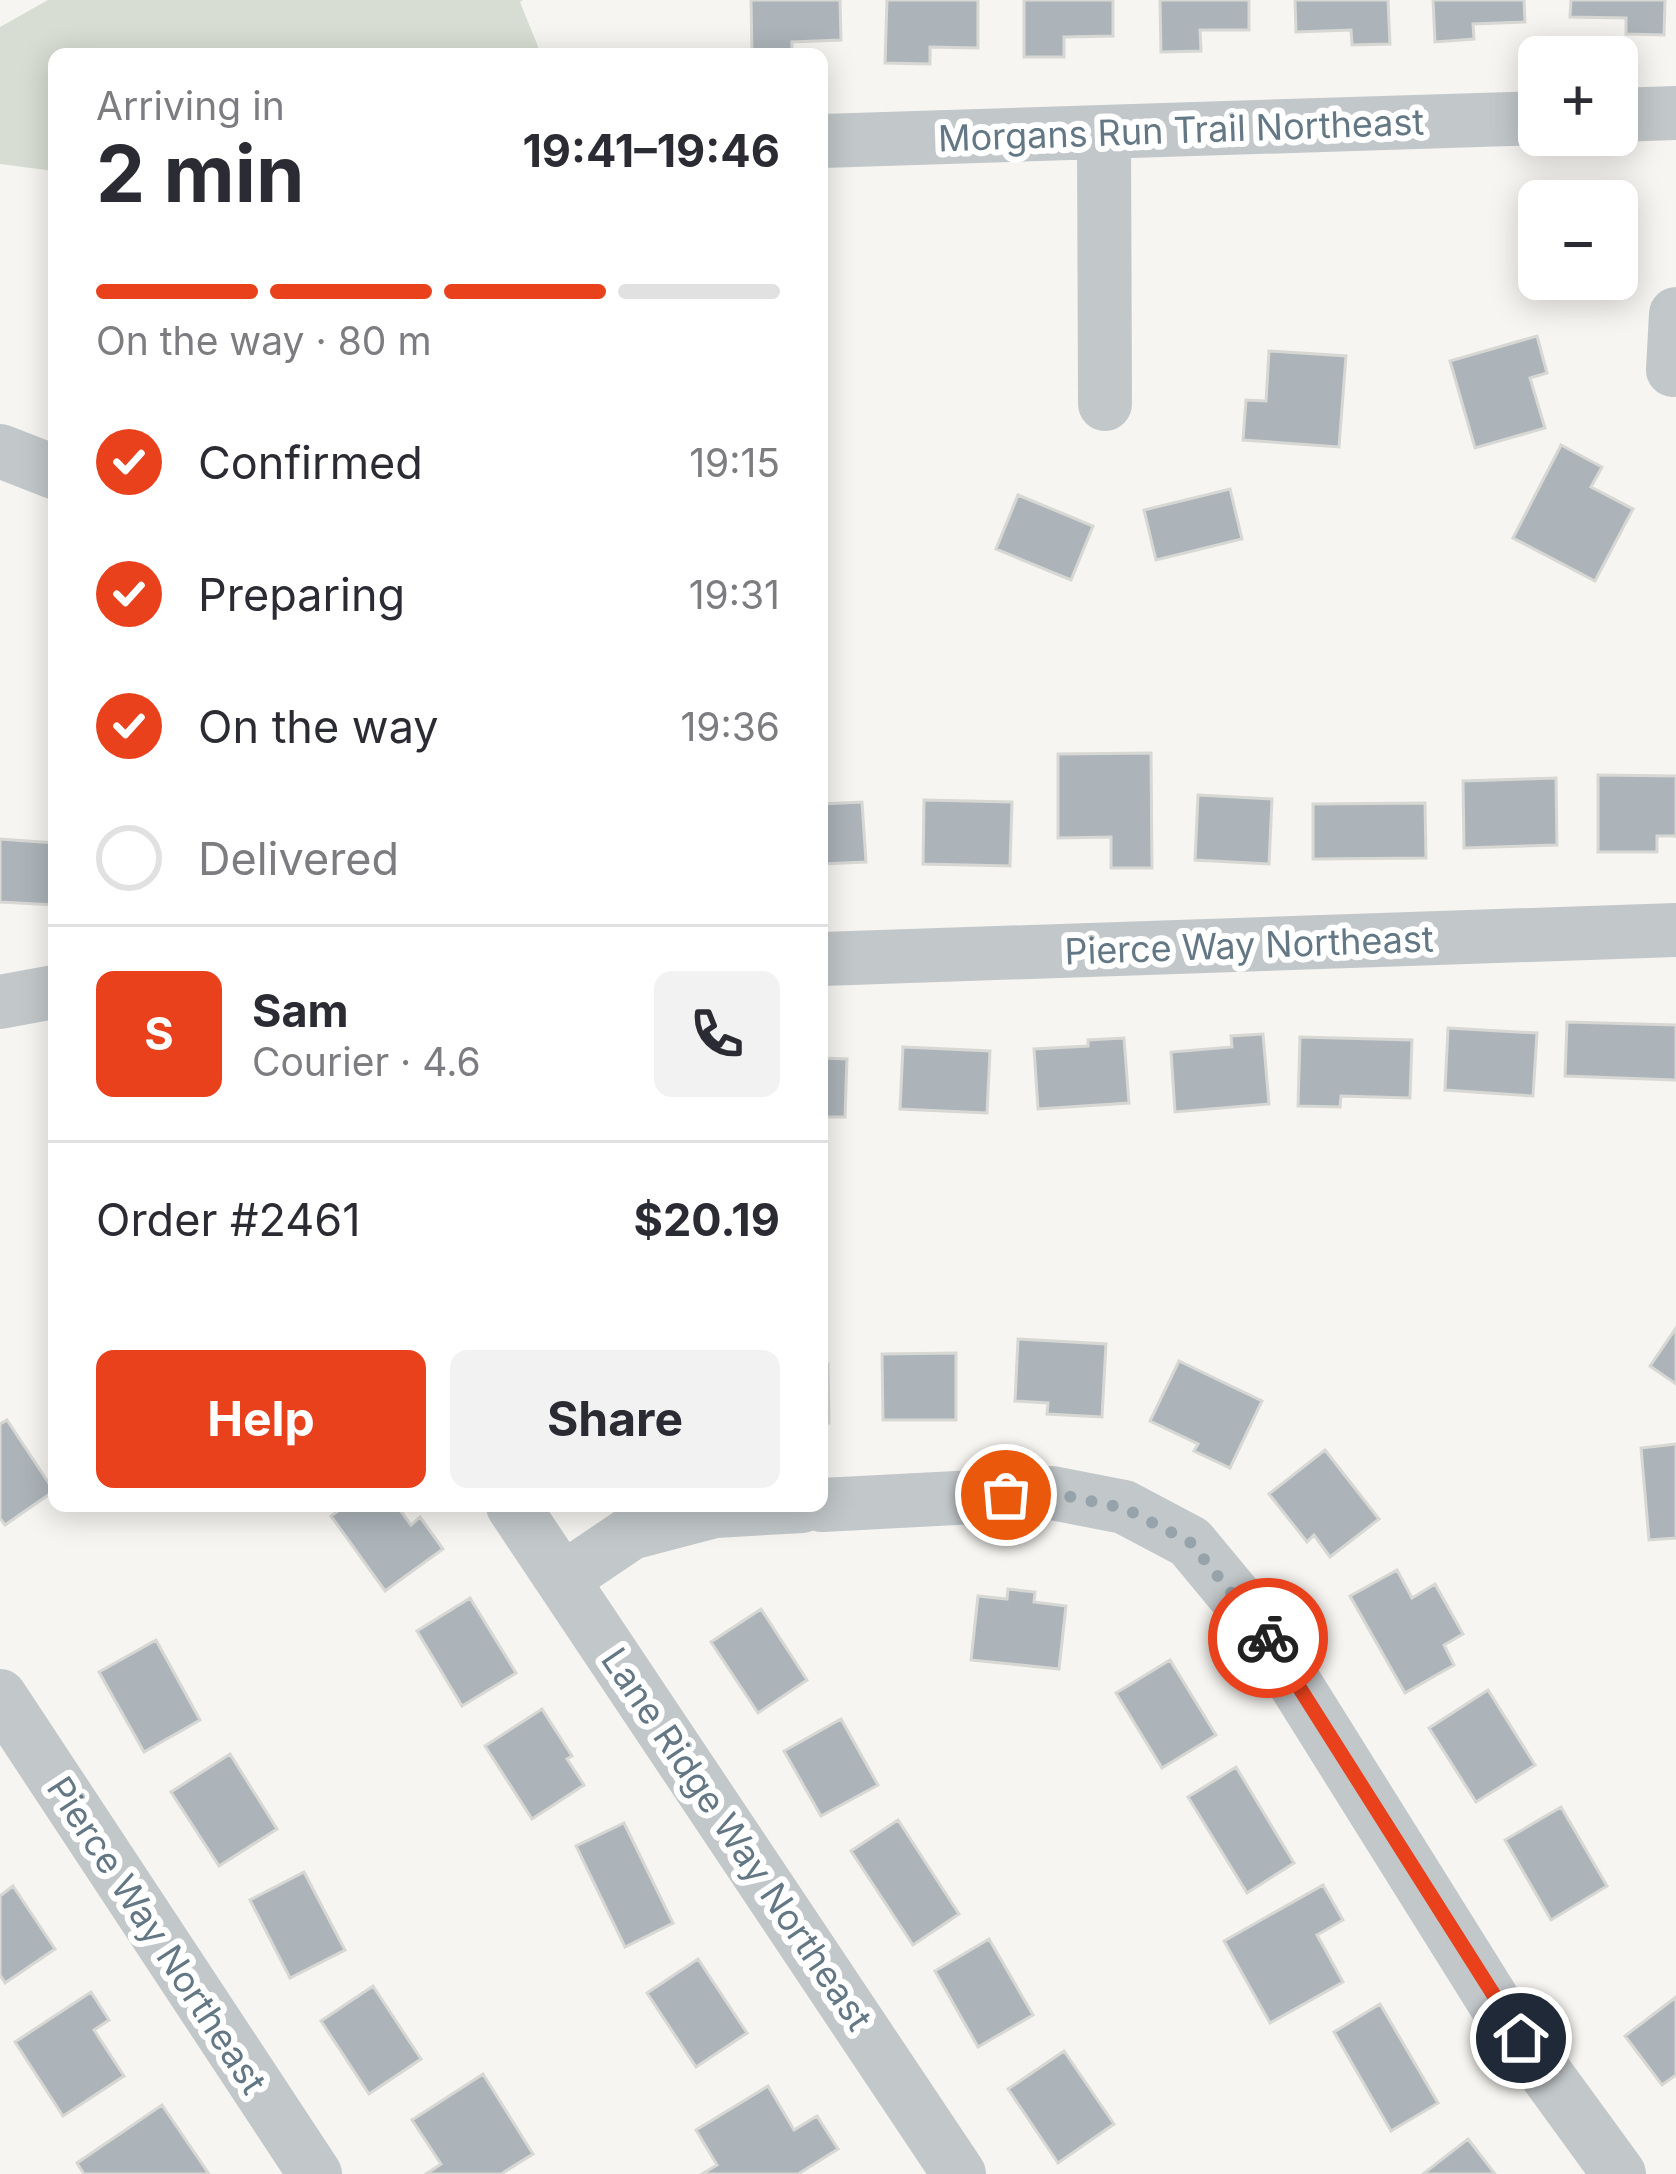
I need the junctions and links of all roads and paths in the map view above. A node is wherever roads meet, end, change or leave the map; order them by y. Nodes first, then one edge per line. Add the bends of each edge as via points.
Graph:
1 (1676, 113) edge
2 (1638, 115) edge
3 (1518, 119) edge
4 (1104, 133) junction
5 (828, 141) edge
6 (1676, 314) edge
7 (1673, 370) edge
8 (1105, 404) dead end
9 (0, 451) edge
10 (48, 470) edge
11 (1676, 930) edge
12 (828, 959) edge
13 (48, 993) edge
14 (0, 1002) edge
15 (828, 1505) edge
16 (517, 1512) edge
17 (708, 1512) edge
18 (563, 1579) junction
19 (0, 1696) edge
20 (315, 2174) edge
21 (959, 2174) edge
22 (1619, 2174) edge

1 - 2 street
3 - 4 street, Morgans Run Trail Northeast
4 - 5 street, Morgans Run Trail Northeast
4 - 8 street
6 - 7 street
9 - 10 street
11 - 12 street, Pierce Way Northeast
13 - 14 street
15 - 22 street via 1052,1493 1124,1508 1190,1542 1258,1624 1496,2005
16 - 18 street, Lane Ridge Way Northeast
17 - 18 street via 631,1533
18 - 21 street, Lane Ridge Way Northeast
19 - 20 street, Pierce Way Northeast

